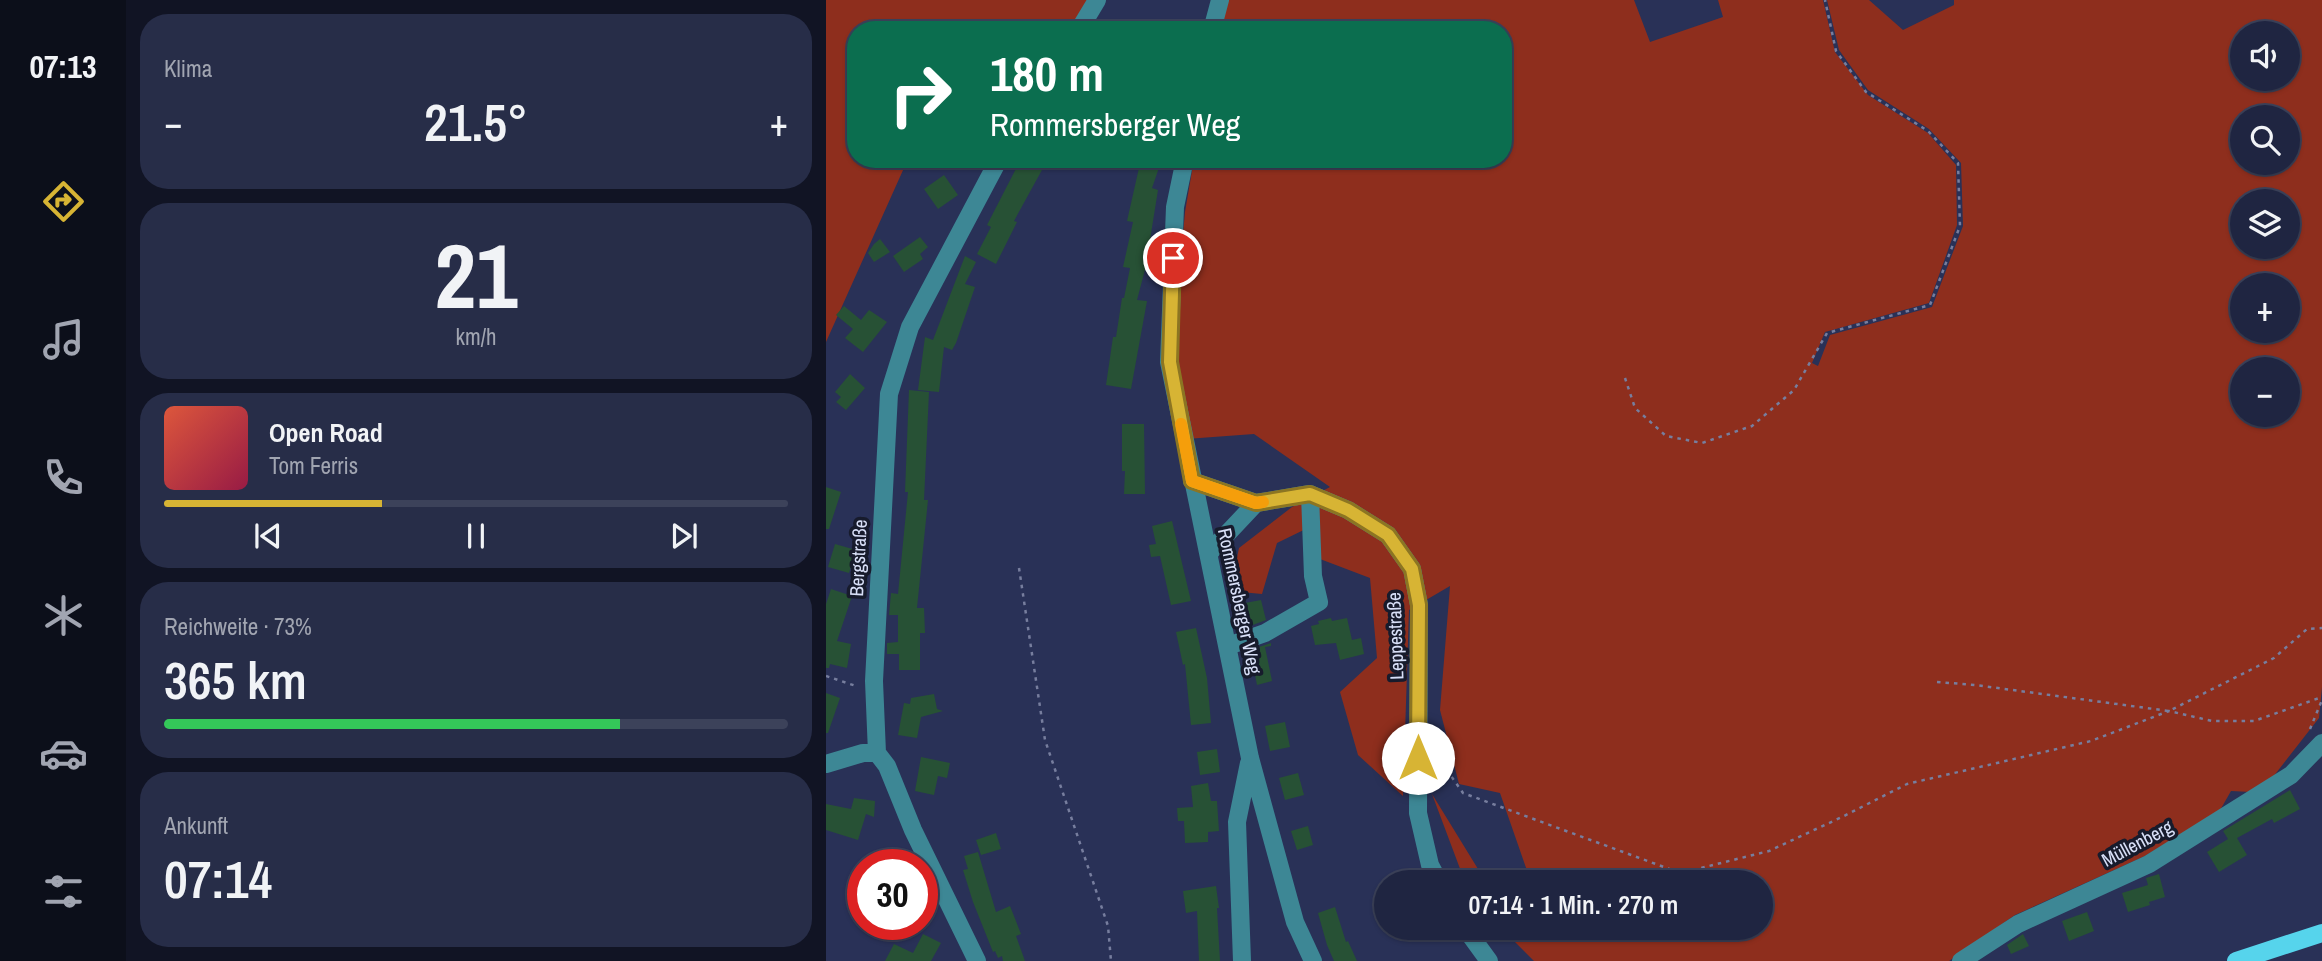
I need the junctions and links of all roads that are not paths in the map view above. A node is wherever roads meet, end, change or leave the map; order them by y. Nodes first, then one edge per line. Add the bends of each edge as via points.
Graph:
1 (1097, 0) edge
2 (1220, 0) edge
3 (1084, 21) edge
4 (1214, 21) edge
5 (994, 168) edge
6 (1183, 168) edge
7 (1192, 481) junction
8 (1310, 494) junction
9 (1256, 503) junction
10 (1209, 553) junction
11 (1228, 646) junction
12 (2322, 743) edge
13 (877, 753) junction
14 (1250, 758) junction
15 (826, 764) edge
16 (1433, 870) edge
17 (2322, 933) edge
18 (1474, 940) edge
19 (977, 961) edge
20 (1242, 961) edge
21 (1313, 961) edge
22 (1489, 961) edge
23 (1961, 961) edge
24 (2236, 961) edge

1 - 3 street
2 - 4 street
5 - 13 street, Bergstraße via 910,327 889,394 878,563
6 - 7 street, Rommersberger Weg via 1175,207 1170,362
7 - 9 street
7 - 10 street, Rommersberger Weg
8 - 9 street
8 - 11 street via 1313,576 1319,602 1265,633
8 - 16 street, Leppestraße via 1348,510 1388,535 1412,569 1419,605 1418,813
9 - 10 street
10 - 11 street, Rommersberger Weg
11 - 14 street, Rommersberger Weg
12 - 23 street, Müllenberg via 2291,775 2149,864 2018,924
13 - 15 street
13 - 19 street, Bergstraße
14 - 20 street via 1237,822
14 - 21 street, Rommersberger Weg via 1295,922
17 - 24 main road
18 - 22 street

